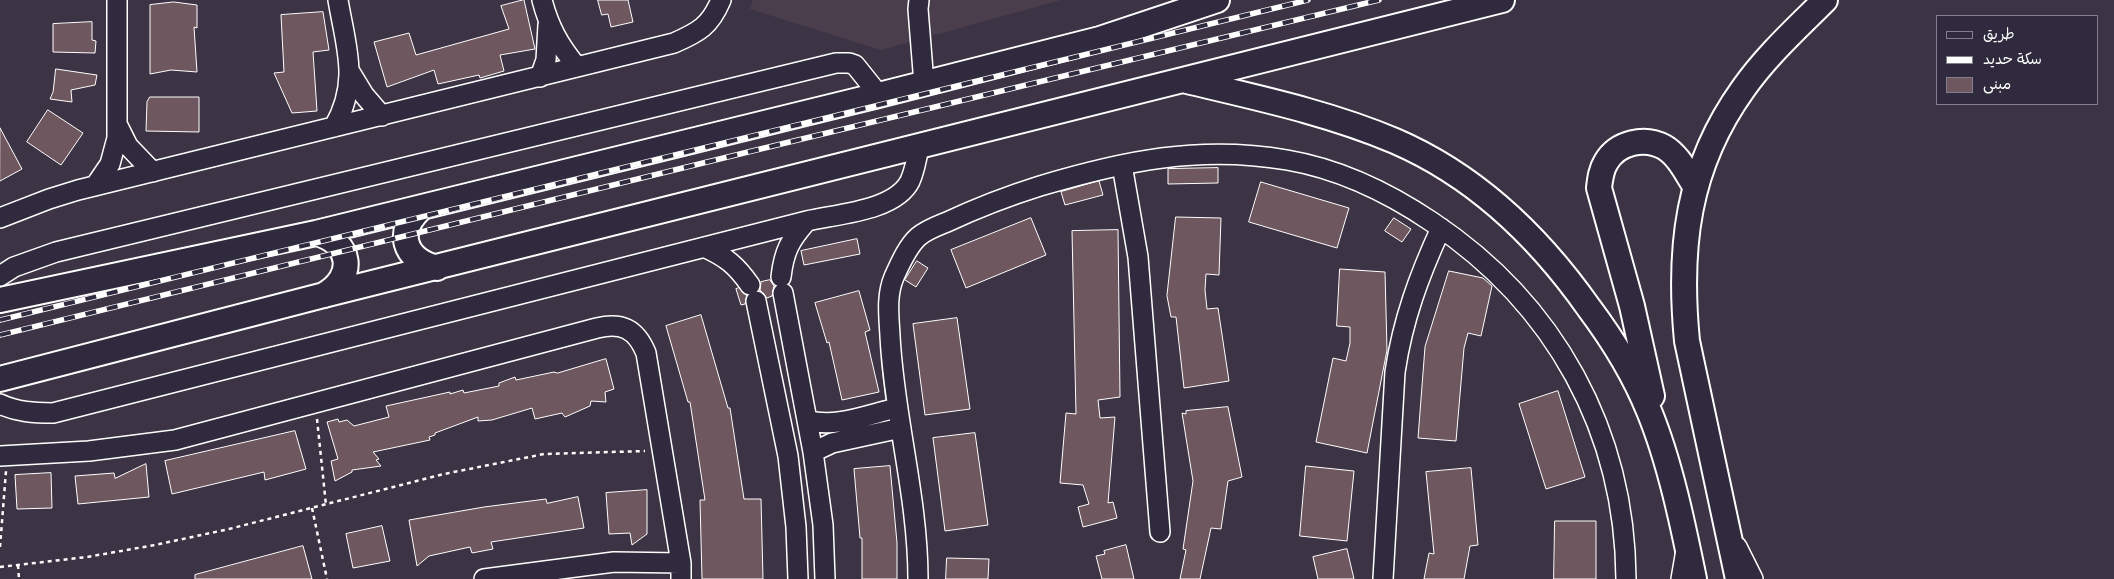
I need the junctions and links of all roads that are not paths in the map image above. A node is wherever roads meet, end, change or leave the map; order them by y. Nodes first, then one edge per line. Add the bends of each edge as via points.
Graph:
1 (117, 0) edge
2 (338, 0) edge
3 (542, 0) edge
4 (721, 0) edge
5 (919, 0) edge
6 (1217, 0) edge
7 (1502, 0) edge
8 (1826, 0) edge
9 (548, 24) junction
10 (577, 68) junction
11 (350, 72) junction
12 (540, 77) junction
13 (1183, 80) junction
14 (924, 84) junction
15 (879, 95) junction
16 (382, 116) junction
17 (117, 124) junction
18 (334, 127) junction
19 (919, 146) junction
20 (1122, 165) junction
21 (153, 172) junction
22 (95, 186) junction
23 (1695, 186) junction
24 (422, 207) junction
25 (0, 218) edge
26 (807, 221) junction
27 (1441, 228) junction
28 (316, 232) junction
29 (704, 247) junction
30 (437, 268) junction
31 (0, 276) edge
32 (324, 295) junction
33 (0, 300) edge
34 (788, 321) junction
35 (763, 327) junction
36 (0, 379) edge
37 (0, 404) edge
38 (897, 408) junction
39 (807, 420) junction
40 (901, 428) junction
41 (1660, 438) junction
42 (812, 452) junction
43 (4, 456) edge
44 (1160, 532) dead end
45 (1729, 533) junction
46 (1687, 544) junction
47 (681, 571) edge
48 (484, 579) edge
49 (798, 579) edge
50 (825, 579) edge
51 (918, 579) edge
52 (1383, 579) edge
53 (1626, 579) edge
54 (1681, 579) edge
55 (1694, 579) edge
56 (1738, 579) edge
57 (1753, 579) edge

1 - 17 street
2 - 11 street
3 - 9 street
4 - 10 street via 708,25 691,36 658,48
5 - 14 street
6 - 14 main road via 1100,39
7 - 13 main road
8 - 23 main road via 1743,88 1706,154
9 - 10 street
9 - 12 street via 546,60
10 - 12 street
11 - 16 street via 364,96
11 - 18 street via 346,101
12 - 16 street
13 - 19 main road
13 - 41 main road via 1285,104 1395,141 1471,184 1516,221 1556,263 1623,358
14 - 15 main road
15 - 24 main road
15 - 31 street via 855,65 836,63 56,252 14,267
16 - 18 street
17 - 21 street via 128,146
17 - 22 street via 115,151
18 - 21 street
19 - 26 street via 910,181 892,200
19 - 30 main road
20 - 27 street via 1164,156 1205,153 1289,160 1369,186 1406,204
20 - 38 street via 1022,192 926,231 914,241 894,277 889,298 892,377
20 - 44 street via 1138,257
21 - 22 street
22 - 25 street
23 - 41 main road via 1674,154 1651,142 1638,141 1614,152 1600,175 1599,188 1643,350
23 - 45 main road via 1688,224 1683,303 1687,341
24 - 28 main road
24 - 30 main road via 411,217 406,243 413,256
26 - 29 street
26 - 34 street via 792,237 784,256 782,285
27 - 52 street via 1412,298 1395,372
27 - 53 street via 1500,275 1549,332 1574,372 1601,432 1612,468 1624,533
28 - 32 main road via 334,240 345,254 343,279
28 - 33 main road
29 - 35 street via 739,269 753,293
29 - 37 street via 53,413 31,413
30 - 32 main road
32 - 36 main road
34 - 35 street
34 - 39 street
35 - 49 street via 788,456
38 - 39 street via 836,423 821,424
38 - 40 street
39 - 42 street
40 - 42 street via 832,443
40 - 51 street via 912,499
41 - 46 main road
42 - 50 street via 823,525
43 - 47 street via 89,451 174,440 597,328 609,325 622,327 633,332 646,353
45 - 56 main road
45 - 57 street
46 - 54 street
46 - 55 main road
47 - 48 street via 614,562

